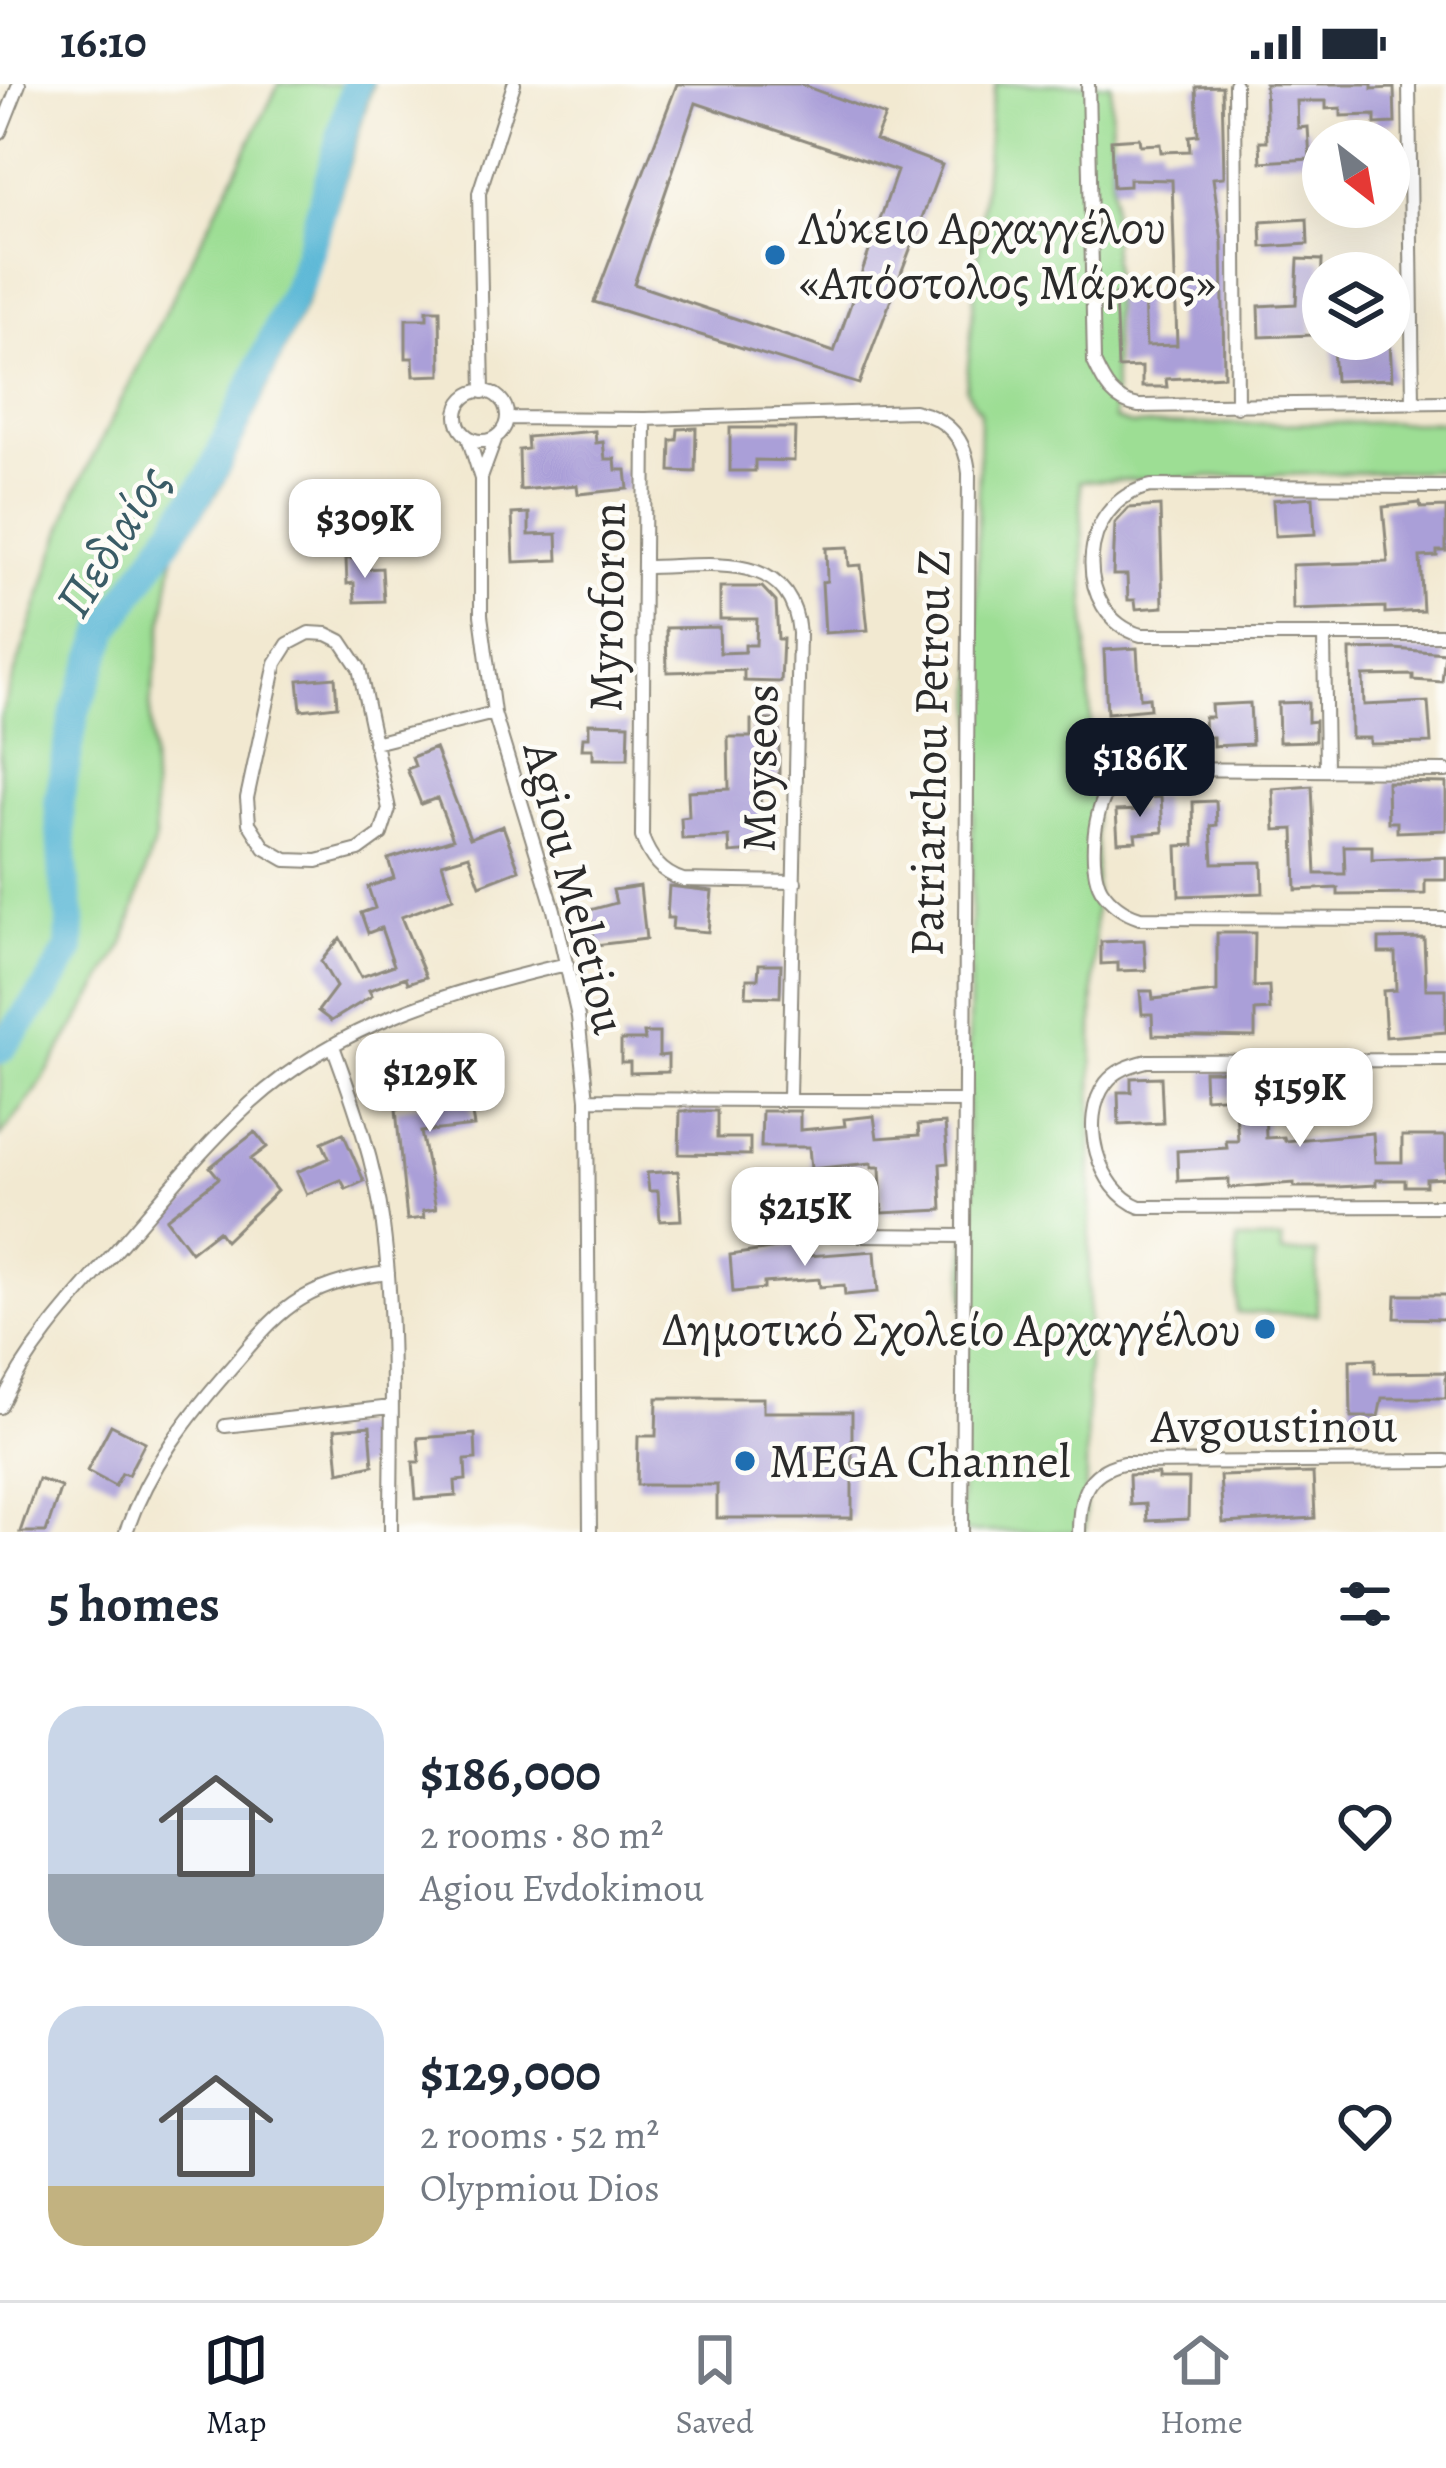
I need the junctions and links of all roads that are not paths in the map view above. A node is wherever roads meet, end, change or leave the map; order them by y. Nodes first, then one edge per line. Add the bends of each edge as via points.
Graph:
1 (19, 84) edge
2 (514, 84) edge
3 (1088, 84) edge
4 (1235, 84) edge
5 (1409, 84) edge
6 (0, 132) edge
7 (483, 392) junction
8 (1446, 402) edge
9 (1413, 403) junction
10 (1237, 406) junction
11 (507, 418) junction
12 (645, 419) junction
13 (468, 437) junction
14 (496, 437) junction
15 (481, 479) junction
16 (1446, 487) edge
17 (644, 568) junction
18 (1446, 634) edge
19 (1324, 638) junction
20 (494, 713) junction
21 (374, 743) junction
22 (1326, 769) junction
23 (1446, 771) edge
24 (795, 882) junction
25 (1446, 919) edge
26 (567, 964) junction
27 (333, 1046) junction
28 (1446, 1060) edge
29 (789, 1097) junction
30 (586, 1099) junction
31 (963, 1101) junction
32 (1442, 1207) edge
33 (753, 1234) dead end
34 (964, 1236) junction
35 (388, 1274) junction
36 (0, 1407) edge
37 (391, 1407) junction
38 (225, 1426) dead end
39 (1446, 1461) edge
40 (126, 1532) edge
41 (391, 1532) edge
42 (590, 1532) edge
43 (962, 1532) edge
44 (1079, 1532) edge

1 - 6 street
2 - 7 street via 479,193
3 - 10 street via 1094,362 1126,404
4 - 10 street
5 - 9 street
7 - 11 street via 500,400
7 - 13 street via 458,409
8 - 9 street
9 - 10 street
11 - 12 street, Patriarchou Petrou Z
11 - 14 street
12 - 17 street, Myroforon
12 - 31 street, Patriarchou Petrou Z via 914,411 946,423 961,442 969,472
13 - 14 street
13 - 15 street, Agiou Meletiou
14 - 15 street, Agiou Meletiou
15 - 20 street, Agiou Meletiou via 481,615
16 - 19 street via 1151,486 1125,494 1100,520 1096,589 1121,627 1154,636
17 - 24 street, Moyseos via 753,568 790,599 799,633
17 - 24 street, Myroforon via 640,827 647,850 683,880
18 - 19 street
19 - 22 street
20 - 21 street
20 - 26 street, Agiou Meletiou
21 - 21 street via 348,647 319,633 288,644 276,663 247,798 249,823 265,848 301,863 359,850 382,834 389,809
22 - 23 street
22 - 25 street via 1127,776 1113,785 1095,822 1099,886 1140,918
24 - 29 street, Moyseos
26 - 27 street via 432,998
26 - 30 street, Agiou Meletiou
27 - 35 street via 374,1179
27 - 36 street via 255,1100 189,1168 51,1325
28 - 32 street via 1147,1061 1107,1082 1095,1116 1101,1171 1140,1207
29 - 30 street
29 - 31 street
30 - 42 street, Agiou Meletiou
31 - 34 street, Patriarchou Petrou Z
33 - 34 street
34 - 43 street, Patriarchou Petrou Z
35 - 37 street
35 - 40 street via 318,1290 266,1327 176,1432
37 - 38 street
37 - 41 street
39 - 44 street, Avgoustinou via 1123,1463 1090,1480

